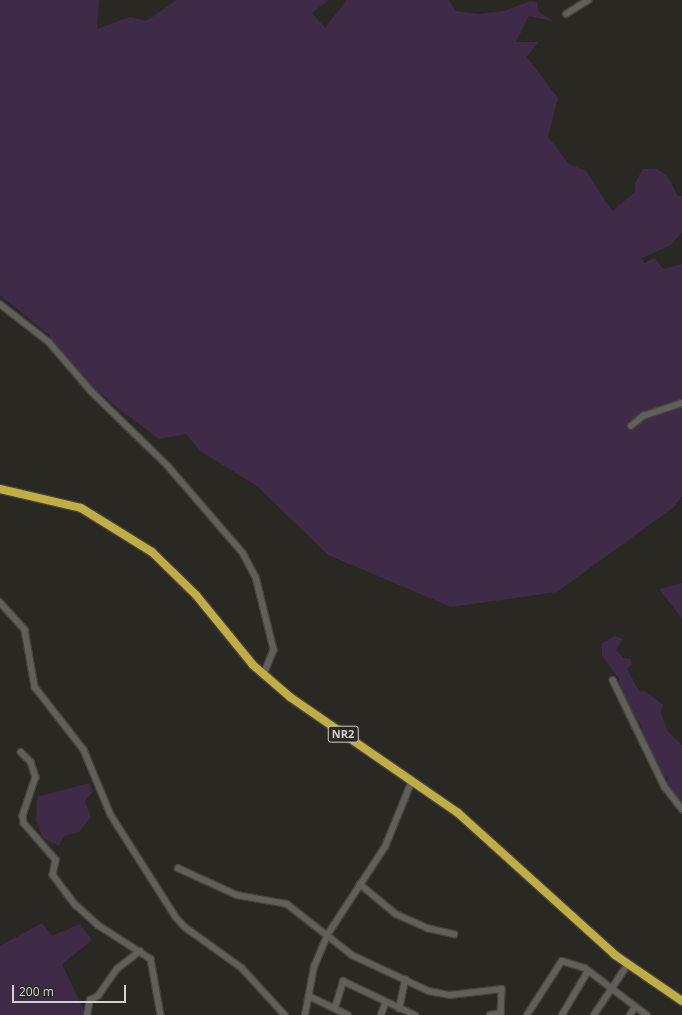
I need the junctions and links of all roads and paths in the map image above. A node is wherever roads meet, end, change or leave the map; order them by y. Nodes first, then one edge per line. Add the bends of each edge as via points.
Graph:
1 (588, 0) edge
2 (566, 14) dead end
3 (0, 304) edge
4 (682, 403) edge
5 (631, 426) dead end
6 (0, 489) edge
7 (0, 602) edge
8 (264, 675) junction
9 (613, 680) dead end
10 (21, 752) dead end
11 (412, 781) junction
12 (682, 809) edge
13 (178, 868) dead end
14 (360, 884) junction
15 (328, 934) junction
16 (454, 934) dead end
17 (140, 951) junction
18 (628, 964) junction
19 (588, 971) junction
20 (405, 980) junction
21 (611, 989) junction
22 (308, 996) junction
23 (682, 1001) edge
24 (386, 1004) junction
25 (636, 1007) junction
26 (335, 1008) junction
27 (399, 1009) junction
28 (501, 1014) edge
29 (87, 1015) edge
30 (160, 1015) edge
31 (285, 1015) edge
32 (305, 1015) edge
33 (348, 1015) edge
34 (381, 1015) edge
35 (415, 1015) edge
36 (490, 1015) edge
37 (527, 1015) edge
38 (562, 1015) edge
39 (594, 1015) edge
40 (630, 1015) edge
41 (648, 1015) edge

1 - 2 street
3 - 8 street via 49,342 92,392 168,466 243,553 256,577 274,650
4 - 5 street via 638,418
6 - 8 highway, NR2 via 81,508 152,552
7 - 31 street via 25,630 35,687 84,750 111,815 176,917 185,928 242,968
8 - 11 highway, NR2 via 308,711
9 - 12 street via 665,787
10 - 17 street via 31,762 36,777 23,820 46,853 56,860 54,878 86,914
11 - 14 street via 385,847
11 - 18 highway, NR2 via 491,840 577,923
13 - 15 street via 237,895 287,904
14 - 15 street
14 - 16 street via 396,914 439,932
15 - 20 street via 352,955
15 - 22 street via 314,966
17 - 29 street via 117,968 98,996 90,1000
17 - 30 street via 151,959 156,973
18 - 21 street
18 - 23 highway, NR2
19 - 21 street
19 - 37 street via 562,961
19 - 38 street
20 - 27 street
20 - 28 street via 444,994 502,989
21 - 25 street
21 - 39 street
22 - 26 street
22 - 32 street
24 - 26 street via 343,981
24 - 27 street
24 - 34 street
25 - 40 street
25 - 41 street
26 - 33 street
27 - 35 street
28 - 36 street

